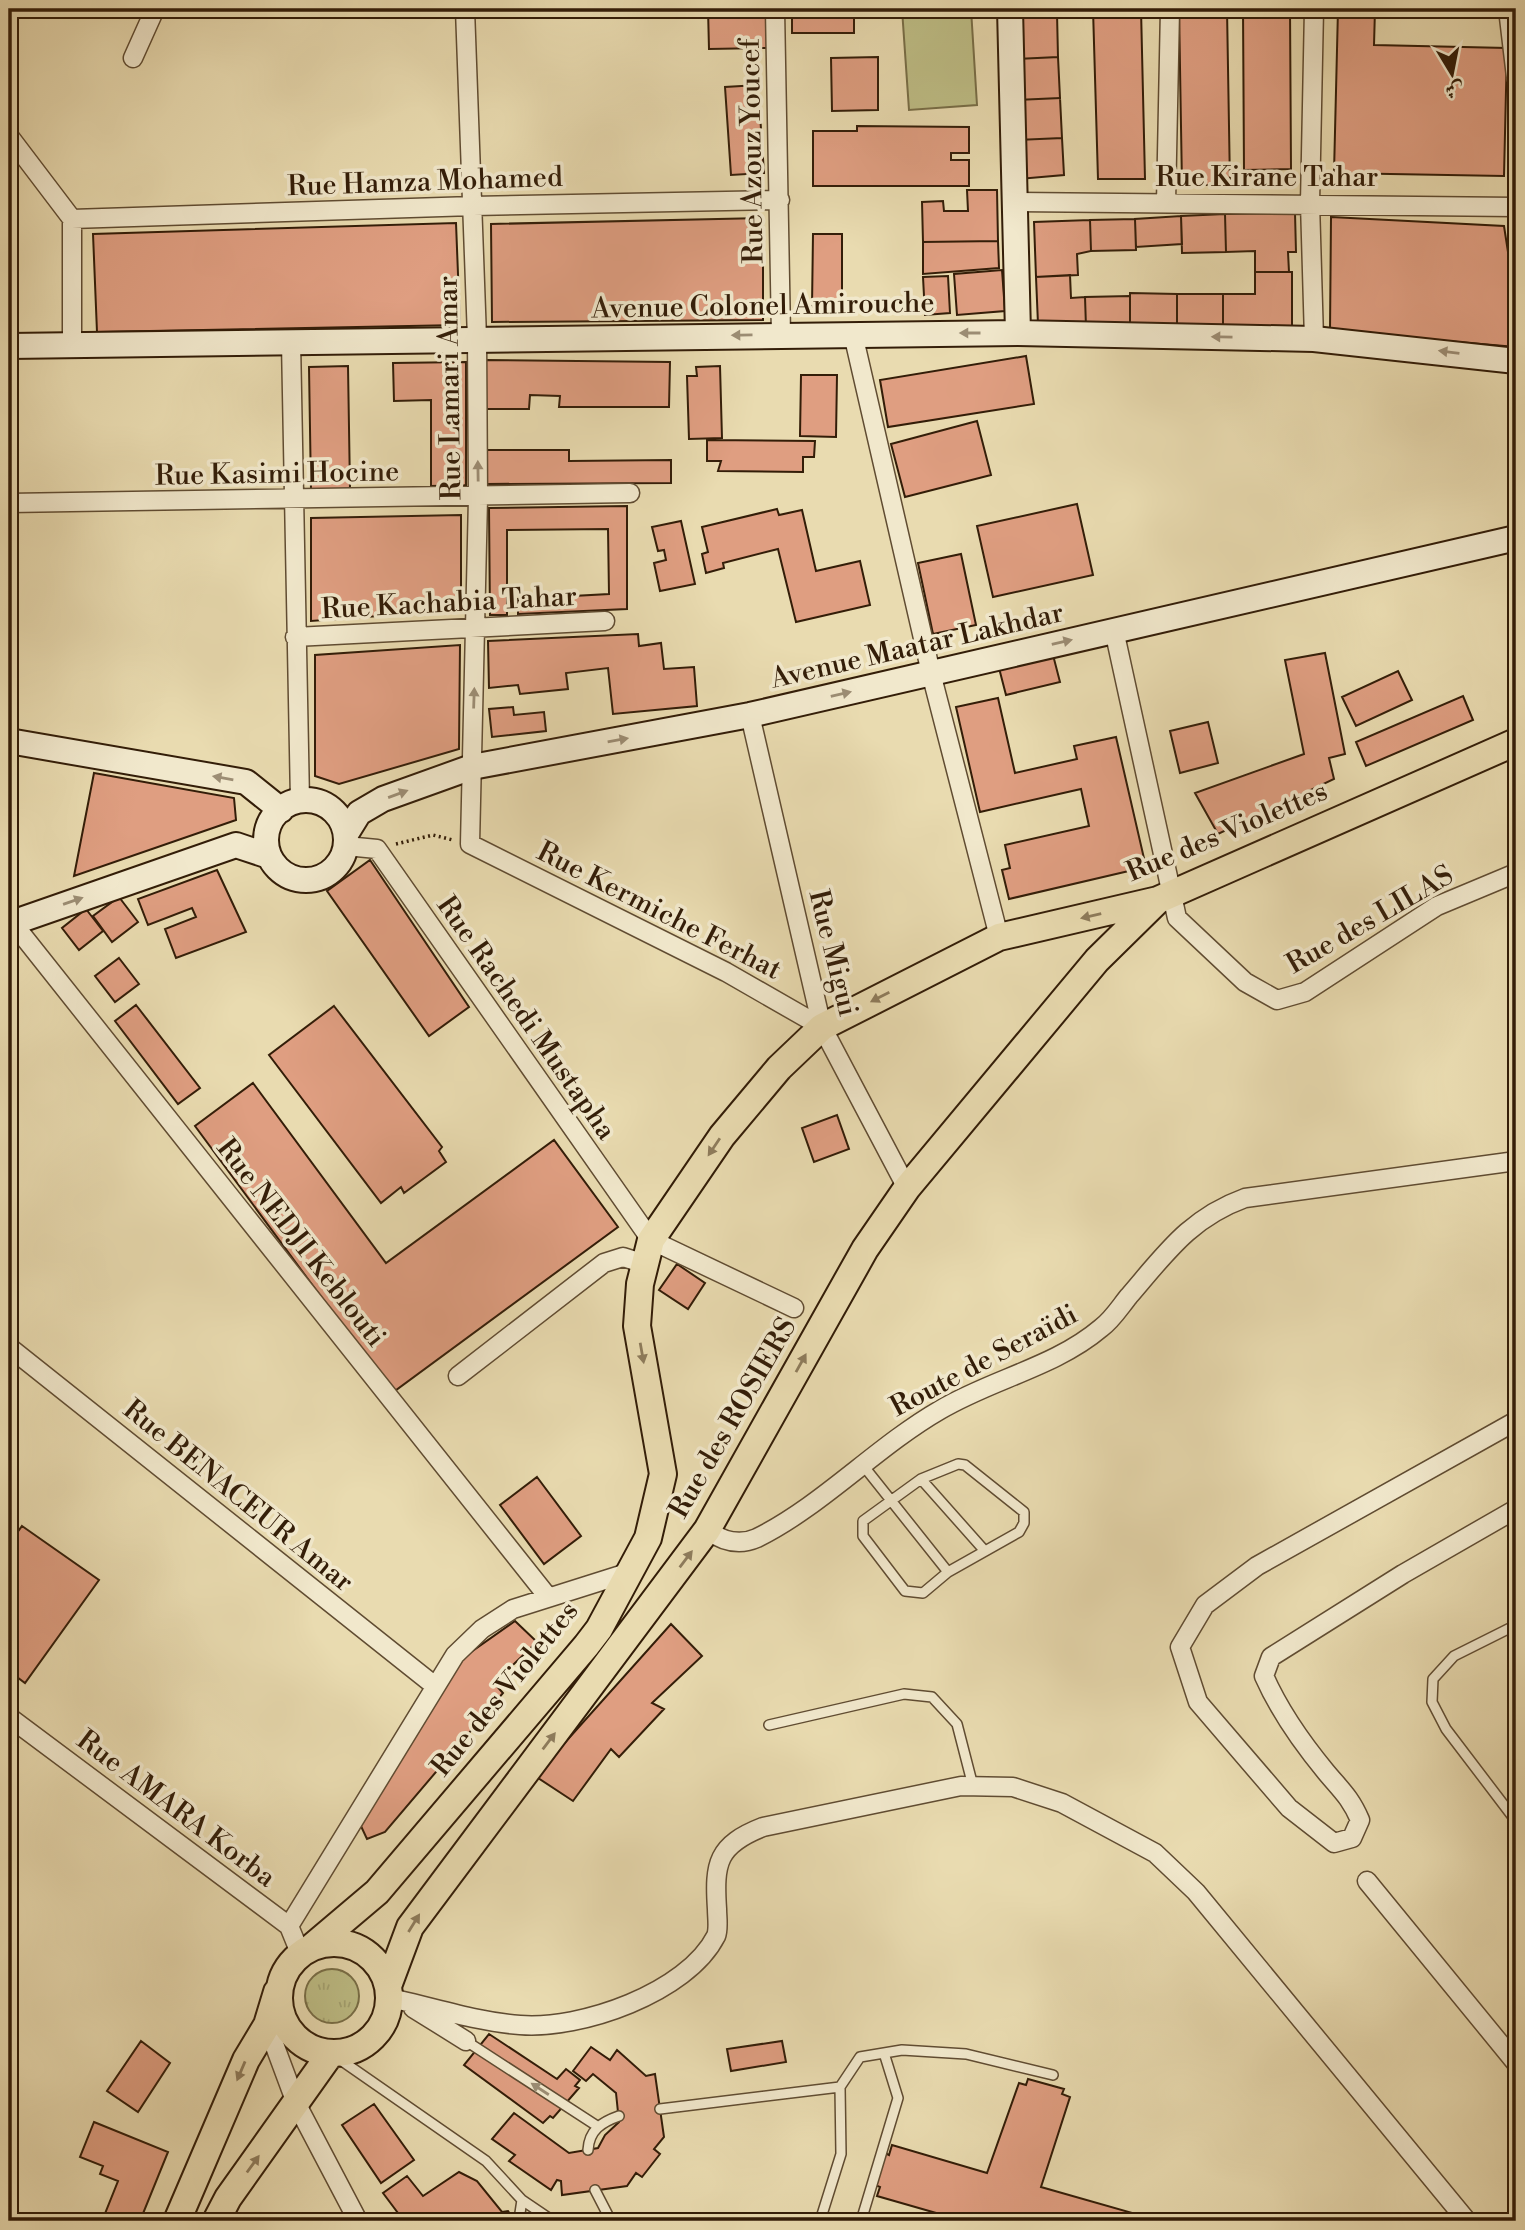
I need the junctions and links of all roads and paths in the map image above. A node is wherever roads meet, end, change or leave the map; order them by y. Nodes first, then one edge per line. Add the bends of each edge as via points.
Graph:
1 (155, 9) edge
2 (465, 9) edge
3 (775, 9) edge
4 (1010, 9) edge
5 (1170, 9) edge
6 (1314, 9) edge
7 (1508, 9) edge
8 (133, 58) dead end
9 (1516, 77) edge
10 (9, 136) edge
11 (780, 200) junction
12 (1017, 202) junction
13 (1166, 203) junction
14 (1310, 203) junction
15 (473, 206) junction
16 (1516, 207) edge
17 (72, 219) junction
18 (1017, 333) junction
19 (853, 334) junction
20 (781, 335) junction
21 (477, 338) junction
22 (1314, 339) junction
23 (291, 342) junction
24 (72, 345) junction
25 (9, 346) edge
26 (1516, 361) edge
27 (630, 494) dead end
28 (478, 498) junction
29 (293, 500) junction
30 (9, 503) edge
31 (1516, 538) edge
32 (606, 621) dead end
33 (476, 628) junction
34 (1114, 630) junction
35 (295, 637) junction
36 (931, 673) junction
37 (750, 715) junction
38 (9, 741) edge
39 (1516, 742) edge
40 (472, 767) junction
41 (290, 805) junction
42 (346, 840) junction
43 (470, 844) junction
44 (377, 849) junction
45 (269, 856) junction
46 (1516, 873) edge
47 (1165, 896) junction
48 (11, 923) edge
49 (999, 937) junction
50 (822, 1027) junction
51 (1516, 1161) edge
52 (907, 1188) junction
53 (648, 1252) junction
54 (794, 1308) dead end
55 (9, 1347) edge
56 (458, 1376) dead end
57 (1516, 1421) edge
58 (862, 1464) junction
59 (921, 1479) junction
60 (890, 1499) junction
61 (1516, 1509) edge
62 (708, 1530) junction
63 (984, 1550) junction
64 (629, 1572) junction
65 (948, 1572) junction
66 (548, 1597) junction
67 (1516, 1625) edge
68 (435, 1686) junction
69 (9, 1717) edge
70 (769, 1725) dead end
71 (973, 1786) junction
72 (1512, 1807) edge
73 (1516, 1821) edge
74 (1367, 1881) dead end
75 (289, 1926) junction
76 (306, 1950) junction
77 (279, 1987) junction
78 (392, 1993) junction
79 (267, 2025) junction
80 (466, 2041) joint
81 (331, 2053) junction
82 (884, 2053) junction
83 (1516, 2063) edge
84 (1054, 2074) dead end
85 (840, 2087) junction
86 (296, 2104) junction
87 (660, 2109) dead end
88 (619, 2116) dead end
89 (597, 2126) junction
90 (588, 2150) dead end
91 (595, 2190) dead end
92 (522, 2200) junction
93 (177, 2221) edge
94 (216, 2221) edge
95 (358, 2221) edge
96 (526, 2221) edge
97 (553, 2221) edge
98 (611, 2221) edge
99 (820, 2221) edge
100 (862, 2221) edge
101 (1467, 2221) edge

1 - 8 street
2 - 15 street, Rue Lamari Amar
3 - 11 street, Rue Azouz Youcef
4 - 12 main road via 1010,118
5 - 13 street
6 - 14 street
7 - 9 street
10 - 17 street
11 - 15 street, Rue Hamza Mohamed
11 - 20 street, Rue Azouz Youcef
12 - 13 street, Rue Kirane Tahar
12 - 18 main road
13 - 14 street, Rue Kirane Tahar
14 - 16 street, Rue Kirane Tahar
14 - 22 street
15 - 17 street, Rue Hamza Mohamed
15 - 21 street, Rue Lamari Amar
17 - 24 street
18 -> 19 main road, Avenue Colonel Amirouche
22 -> 18 main road, Avenue Colonel Amirouche
19 - 20 main road, Avenue Colonel Amirouche
19 - 36 street
20 -> 21 main road, Avenue Colonel Amirouche
21 - 23 main road, Avenue Colonel Amirouche
28 -> 21 street, Rue Lamari Amar
26 -> 22 main road, Avenue Colonel Amirouche
23 - 24 main road, Avenue Colonel Amirouche
23 - 29 street
24 - 25 main road, Avenue Colonel Amirouche
27 - 28 street, Rue Kasimi Hocine
28 - 29 street, Rue Kasimi Hocine
28 - 33 street, Rue Lamari Amar
29 - 30 street, Rue Kasimi Hocine
29 - 35 street
31 - 34 main road, Avenue Maatar Lakhdar
32 - 33 street, Rue Kachabia Tahar
33 - 35 street, Rue Kachabia Tahar
40 -> 33 street, Rue Lamari Amar
36 -> 34 main road, Avenue Maatar Lakhdar
34 - 47 street, Rue des LILAS
35 - 41 street
37 -> 36 main road, Avenue Maatar Lakhdar
36 - 49 street
40 -> 37 main road, Avenue Maatar Lakhdar
37 - 50 street, Rue Migui
41 -> 38 main road via 246,782
39 - 47 main road, Rue des Violettes
42 -> 40 main road, Avenue Maatar Lakhdar via 359,813
40 - 43 street, Rue Lamari Amar
41 - 42 main road via 325,804 342,822
41 - 45 main road via 267,832
42 - 44 street
42 - 45 main road via 335,869 311,881 285,875
43 - 44 path via 433,835
43 - 50 street, Rue Kermiche Ferhat via 726,972
44 - 53 street, Rue Rachedi Mustapha
48 -> 45 main road via 236,845
46 - 47 street, Rue des LILAS via 1437,906 1305,992 1277,999 1245,982 1177,918
47 -> 49 main road, Rue des Violettes
47 - 52 main road, Rue des ROSIERS via 1097,960
48 - 66 street, Rue NEDJI Keblouti
49 -> 50 main road, Rue des Violettes
50 - 52 street, Rue Migui
50 -> 53 main road, Rue des Violettes via 779,1068 722,1136
51 - 58 street, Route de Seraïdi via 1284,1192 1222,1206 1181,1235 1103,1328 1065,1354 942,1408
62 -> 52 main road, Rue des ROSIERS via 865,1248
53 - 54 street
53 - 56 street via 604,1263
53 -> 64 main road, Rue des Violettes via 637,1326 663,1474 648,1538
55 - 68 street, Rue BENACEUR Amar
57 - 61 street via 1257,1566 1205,1605 1180,1647 1198,1702 1289,1808 1334,1843 1352,1838 1360,1820 1350,1797 1326,1772 1276,1702 1264,1676 1270,1657
58 - 60 lane
58 - 62 street, Route de Seraïdi via 757,1538 731,1542
59 - 60 lane
59 - 63 lane
59 - 63 lane via 947,1466 965,1465 1024,1513 1019,1532
60 - 65 lane
60 - 65 lane via 863,1521 863,1536 905,1591 923,1593
78 -> 62 main road, Rue des ROSIERS via 410,1927
63 - 65 lane
64 - 66 street
64 - 76 main road, Rue des Violettes via 599,1629 377,1892
66 - 68 street via 513,1609 482,1629 455,1655
67 - 72 lane via 1454,1656 1433,1679 1432,1702 1446,1729
68 - 75 street
69 - 75 street, Rue AMARA Korba
70 - 71 lane via 904,1694 932,1697 957,1724
71 - 78 street via 763,1827 739,1836 715,1870 717,1934 684,1972 656,1991 588,2018 521,2025 479,2019
71 - 101 street via 1013,1787 1062,1803 1155,1853 1196,1892
72 - 73 lane
74 - 83 street
75 - 76 street, Rue AMARA Korba
76 - 77 main road via 283,1974
76 - 78 main road via 328,1942 359,1949 373,1958
77 - 79 main road
77 - 81 main road via 282,2015 296,2039
78 - 80 street
78 - 81 main road via 387,2013 373,2036 349,2051
79 - 86 street
79 -> 93 main road via 246,2060
89 -> 80 lane
81 - 86 main road
81 - 92 lane via 486,2161
82 - 84 lane via 966,2054
82 - 85 lane via 860,2057
82 - 100 lane via 898,2098
85 - 87 lane
85 - 99 lane via 841,2154
94 -> 86 main road
86 - 95 street
88 - 89 lane
89 - 90 lane
91 - 98 lane
92 - 96 lane via 520,2213
92 - 97 lane

